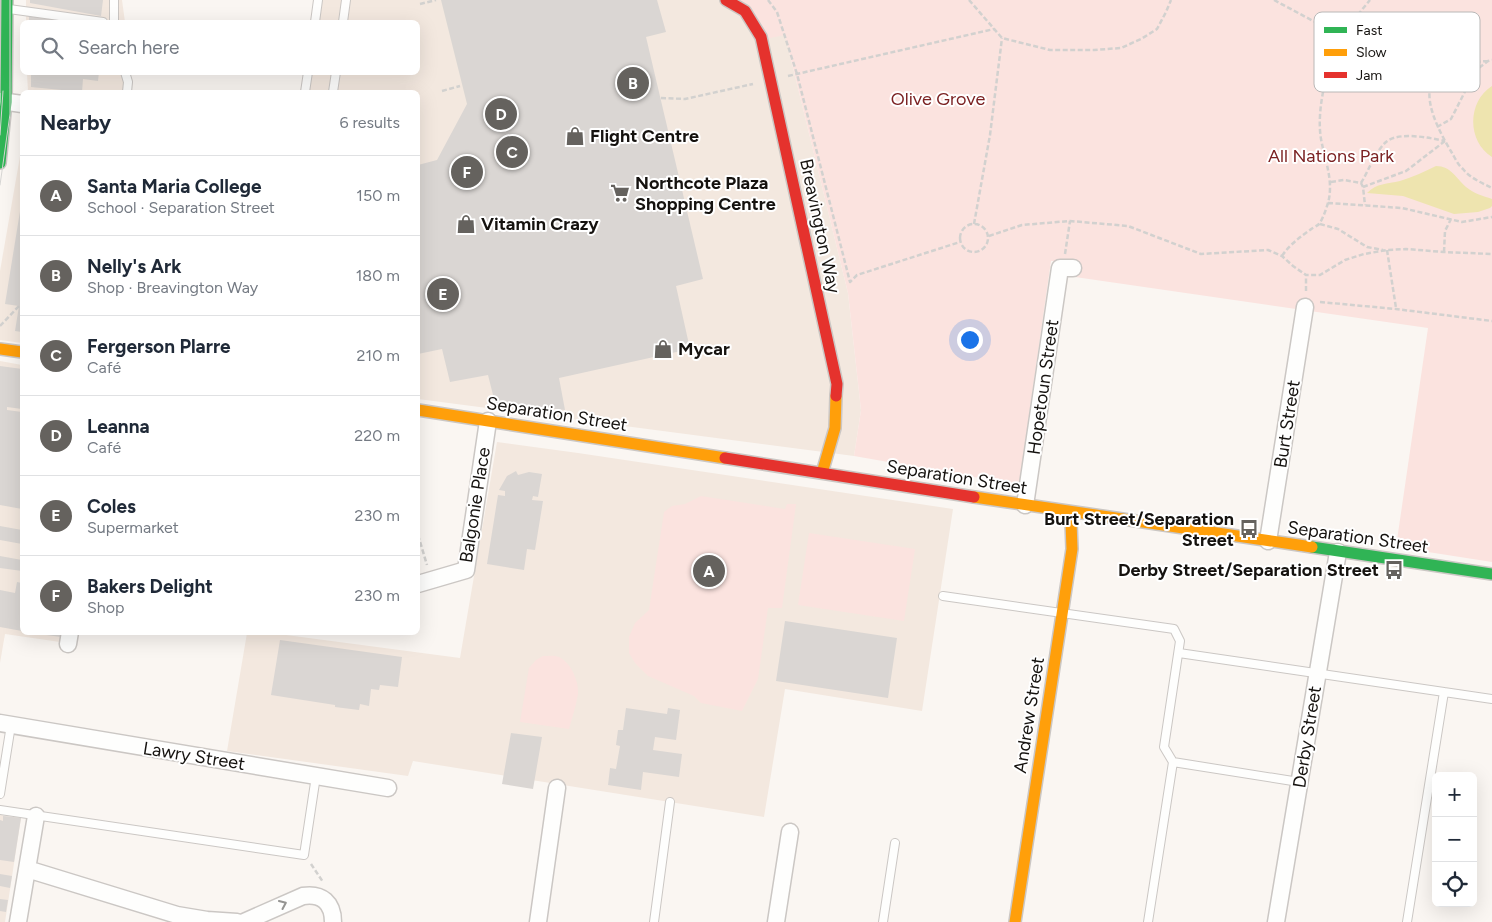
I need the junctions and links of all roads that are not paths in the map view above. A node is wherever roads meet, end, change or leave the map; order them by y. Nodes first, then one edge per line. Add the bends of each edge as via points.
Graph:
1 (114, 0) edge
2 (318, 0) edge
3 (346, 0) edge
4 (726, 0) edge
5 (7, 5) edge
6 (92, 20) edge
7 (114, 20) edge
8 (315, 20) edge
9 (342, 20) edge
10 (126, 75) edge
11 (307, 75) edge
12 (336, 75) edge
13 (126, 90) edge
14 (304, 90) edge
15 (333, 90) edge
16 (10, 102) edge
17 (0, 162) edge
18 (1062, 266) road end
19 (1305, 307) dead end
20 (0, 349) edge
21 (20, 352) edge
22 (430, 405) dead end
23 (420, 410) edge
24 (443, 414) junction
25 (488, 421) junction
26 (822, 473) junction
27 (1025, 505) junction
28 (1073, 512) junction
29 (1268, 542) junction
30 (1338, 552) junction
31 (1492, 574) edge
32 (425, 582) edge
33 (943, 596) dead end
34 (1062, 613) junction
35 (1179, 653) junction
36 (1317, 673) junction
37 (1444, 692) junction
38 (1492, 699) edge
39 (5, 724) edge
40 (1173, 762) junction
41 (316, 776) junction
42 (1299, 782) junction
43 (388, 788) dead end
44 (558, 788) dead end
45 (0, 794) edge
46 (670, 802) dead end
47 (0, 810) edge
48 (36, 816) junction
49 (790, 832) dead end
50 (895, 843) dead end
51 (27, 870) junction
52 (18, 922) edge
53 (237, 922) edge
54 (244, 922) edge
55 (332, 922) edge
56 (538, 922) edge
57 (654, 922) edge
58 (776, 922) edge
59 (883, 922) edge
60 (1015, 922) edge
61 (1148, 922) edge
62 (1276, 922) edge
63 (1407, 922) edge

1 - 7 lane
2 - 8 lane
3 - 9 lane
4 - 26 street, Breavington Way via 745,11 761,37 837,384 835,428
5 - 6 lane
5 - 16 street
10 - 13 lane
11 - 14 lane
12 - 15 lane
16 - 17 street
18 - 27 street, Hopetoun Street
19 - 29 street, Burt Street
20 - 21 street
22 - 24 lane
23 - 24 street, Separation Street
24 - 25 street, Separation Street
25 - 26 street, Separation Street
25 - 32 street, Balgonie Place via 466,570
26 - 27 street, Separation Street
27 - 28 street, Separation Street
28 - 29 street, Separation Street
28 - 34 street, Andrew Street via 1072,549
29 - 30 street, Separation Street
30 - 31 street, Separation Street
30 - 36 street, Derby Street
33 - 34 lane
34 - 35 lane via 1174,629 1180,641
34 - 60 street, Andrew Street
35 - 36 lane
35 - 40 lane via 1164,747
36 - 37 lane
36 - 42 street, Derby Street
37 - 38 lane
37 - 63 lane
39 - 41 street, Lawry Street
39 - 45 lane
40 - 42 lane
40 - 61 lane
41 - 43 street, Lawry Street
41 - 48 lane via 304,855
42 - 62 street, Derby Street
44 - 56 street
46 - 57 lane
47 - 48 lane
48 - 51 street
49 - 58 street
50 - 59 lane
51 - 52 street
51 - 53 street via 177,915
54 -> 55 street via 303,896 317,896 324,900 332,913

